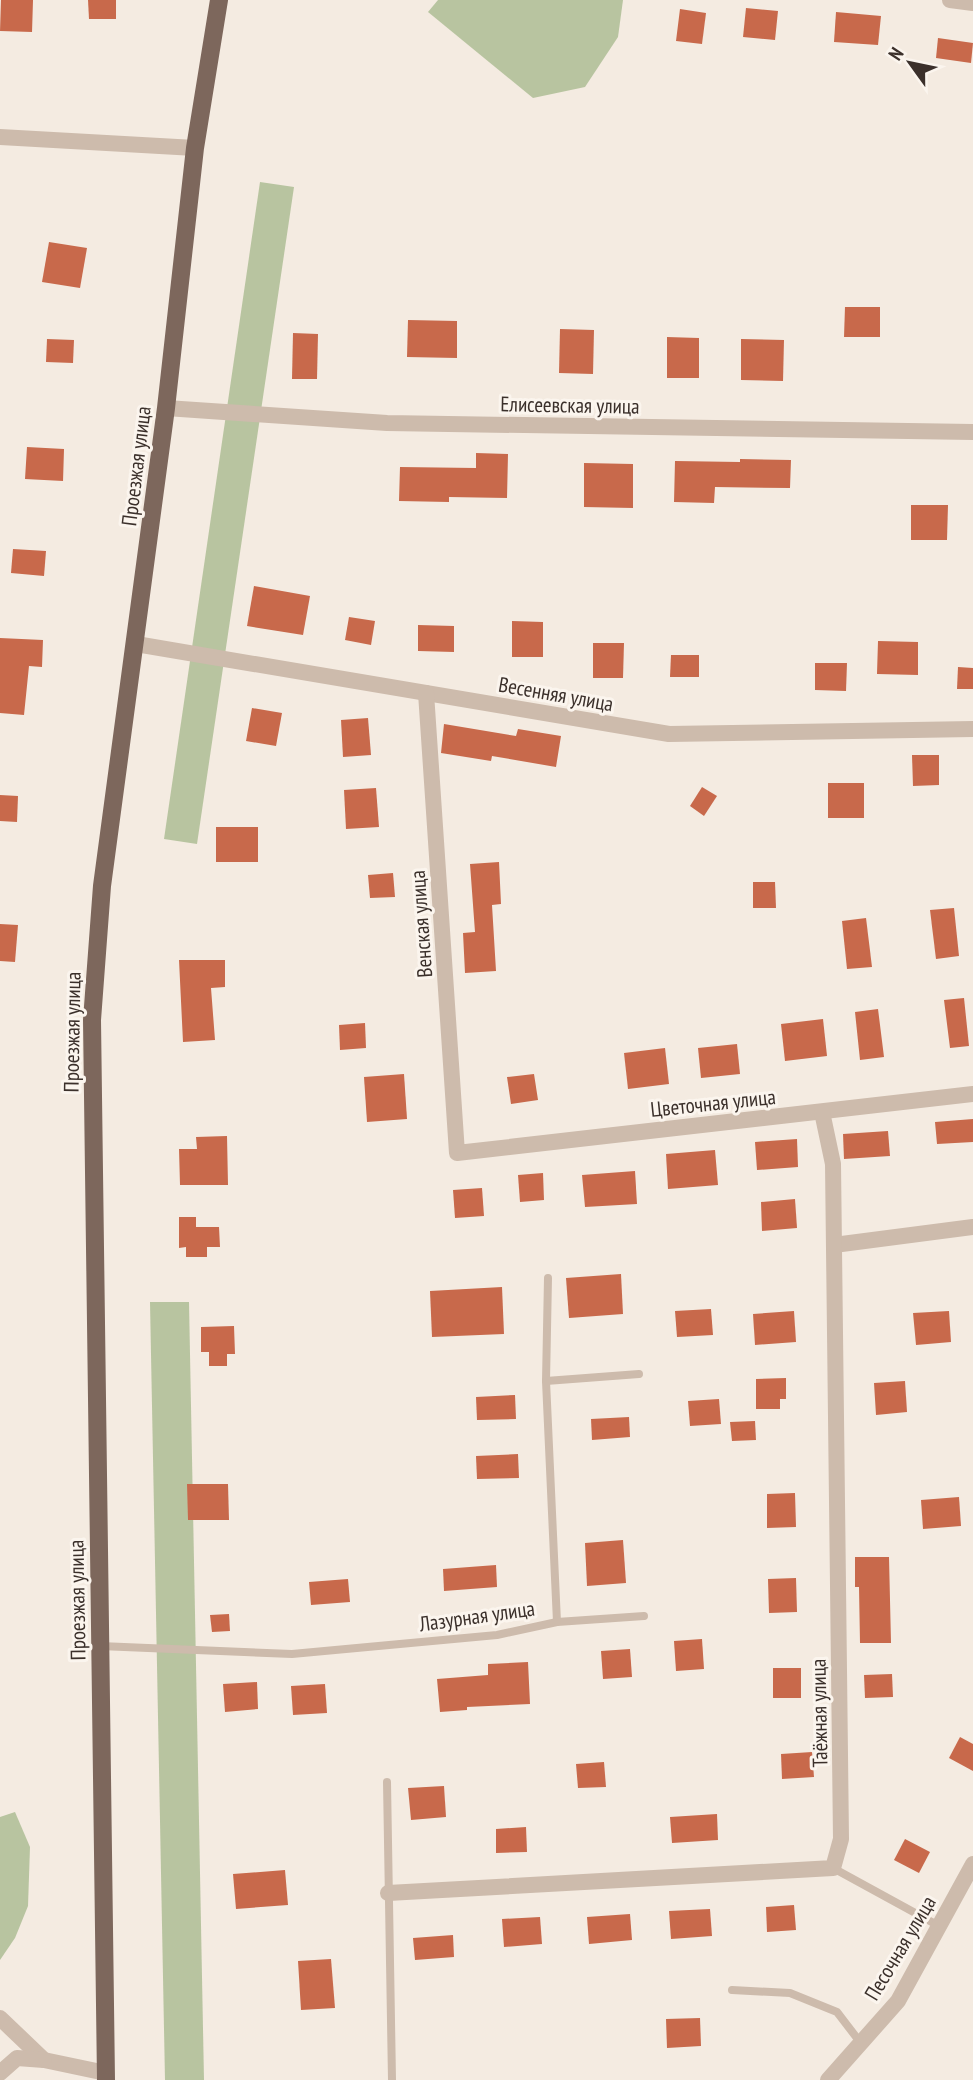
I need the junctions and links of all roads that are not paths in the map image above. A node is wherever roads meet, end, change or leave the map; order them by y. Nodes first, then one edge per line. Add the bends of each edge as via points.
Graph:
1 (219, 0) edge
2 (950, 0) edge
3 (973, 3) edge
4 (0, 137) edge
5 (195, 148) junction
6 (166, 408) junction
7 (973, 432) edge
8 (136, 644) junction
9 (426, 693) junction
10 (973, 729) edge
11 (973, 1094) edge
12 (822, 1112) junction
13 (457, 1153) joint
14 (973, 1227) edge
15 (834, 1245) junction
16 (548, 1278) dead end
17 (639, 1374) dead end
18 (546, 1381) junction
19 (644, 1616) dead end
20 (557, 1622) junction
21 (100, 1646) junction
22 (387, 1782) dead end
23 (973, 1864) edge
24 (833, 1868) junction
25 (388, 1893) junction
26 (939, 1926) junction
27 (732, 1990) dead end
28 (0, 2018) edge
29 (860, 2042) junction
30 (44, 2060) junction
31 (0, 2073) edge
32 (106, 2076) edge
33 (392, 2080) edge
34 (828, 2080) edge

1 - 5 main road, Проезжая улица
2 - 3 street
4 - 5 street
5 - 6 main road, Проезжая улица
6 - 7 street, Елисеевская улица via 387,424
6 - 8 main road, Проезжая улица
8 - 9 street, Весенняя улица
8 - 21 main road, Проезжая улица via 102,886 92,1020
9 - 10 street, Весенняя улица via 669,734
9 - 13 street, Венская улица
11 - 12 street, Цветочная улица
12 - 13 street, Цветочная улица
12 - 15 street, Таёжная улица via 834,1164
14 - 15 street
15 - 24 street, Таёжная улица via 841,1839
16 - 18 lane, Лазурная улица
17 - 18 lane
18 - 20 lane, Лазурная улица
19 - 20 lane
20 - 21 lane, Лазурная улица via 497,1635 292,1654
21 - 32 main road, Проезжая улица
22 - 25 lane
23 - 26 street, Песочная улица
24 - 25 street
24 - 26 lane
25 - 33 lane
26 - 29 street, Песочная улица via 898,2001
27 - 29 lane via 790,1993 837,2012
28 - 30 street
29 - 34 street, Песочная улица
30 - 31 street via 17,2058
30 - 32 street, Проезжая улица

